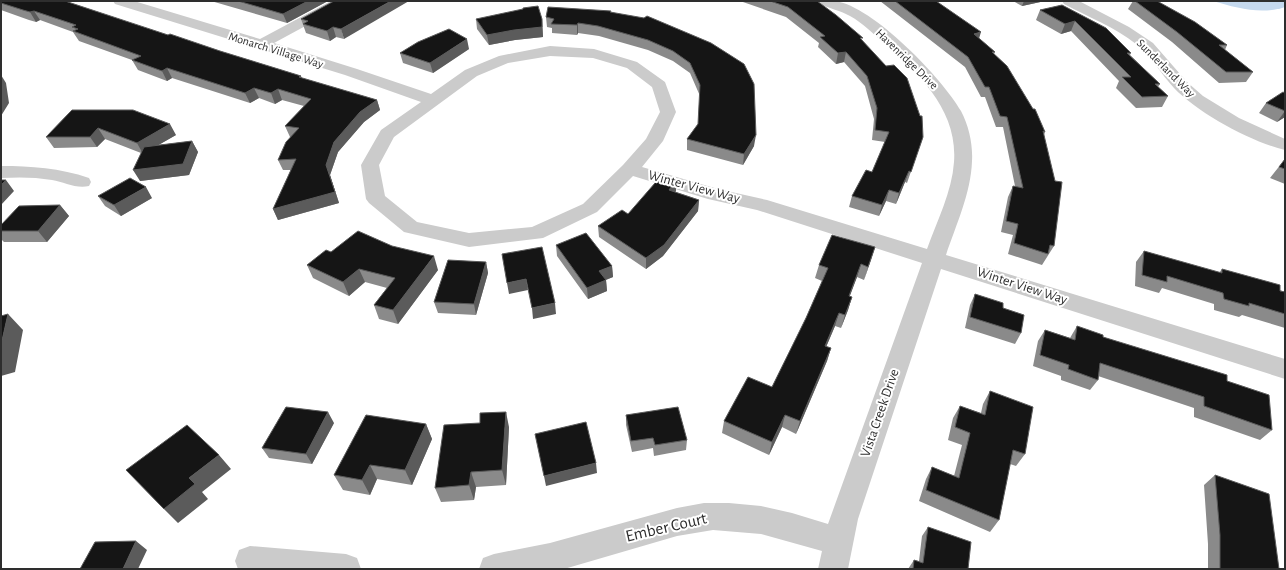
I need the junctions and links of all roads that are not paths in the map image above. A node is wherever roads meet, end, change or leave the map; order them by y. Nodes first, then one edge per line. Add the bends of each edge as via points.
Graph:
1 (120, 1) edge
2 (341, 1) edge
3 (824, 1) edge
4 (1069, 1) edge
5 (260, 45) junction
6 (432, 100) junction
7 (1285, 145) edge
8 (634, 164) junction
9 (1, 172) edge
10 (82, 182) dead end
11 (934, 258) junction
12 (1285, 369) edge
13 (836, 555) edge
14 (250, 561) dead end
15 (346, 569) edge
16 (494, 569) edge

1 - 5 street, Monarch Village Way
2 - 5 street
3 - 11 street, Havenridge Drive via 860,16 921,69 938,86 956,117 964,146 963,169
4 - 7 street, Sunderland Way via 1143,43 1179,84 1202,103 1243,127
5 - 6 street, Monarch Village Way via 352,72
6 - 8 street via 471,72 504,59 550,51 594,54 632,65 659,85 668,112 654,141
6 - 8 street via 387,134 370,165 376,199 411,227 469,240 536,233 590,208
8 - 11 street, Winter View Way via 715,195 760,204
9 - 10 street via 48,174
11 - 12 street, Winter View Way
11 - 13 street, Vista Creek Drive via 853,491
13 - 16 street, Ember Court via 775,523 733,516 712,516 669,524 534,562
14 - 15 street

